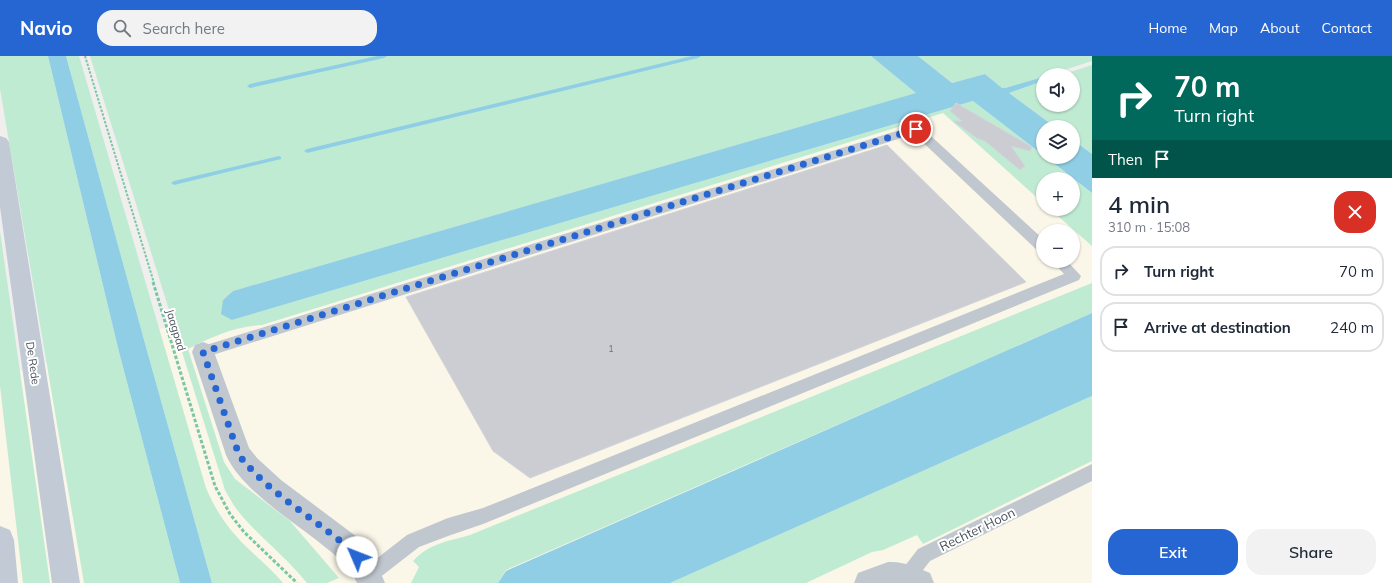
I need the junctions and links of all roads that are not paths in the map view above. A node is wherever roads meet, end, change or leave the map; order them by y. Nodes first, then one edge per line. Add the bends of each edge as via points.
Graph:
1 (0, 142) edge
2 (1036, 240) edge
3 (1066, 268) edge
4 (203, 352) joint
5 (1092, 472) edge
6 (0, 540) edge
7 (370, 579) edge
8 (914, 580) edge
9 (4, 583) edge
10 (66, 583) edge
11 (868, 583) edge

1 - 10 main road, De Rede
2 - 4 lane via 916,129
3 - 7 lane via 1074,276 483,516 413,541
4 - 7 street via 239,455 260,478 351,550 362,563
5 - 8 lane, Rechter Hoon via 924,555
6 - 9 main road
8 - 11 street, Rechter Hoon via 892,575

